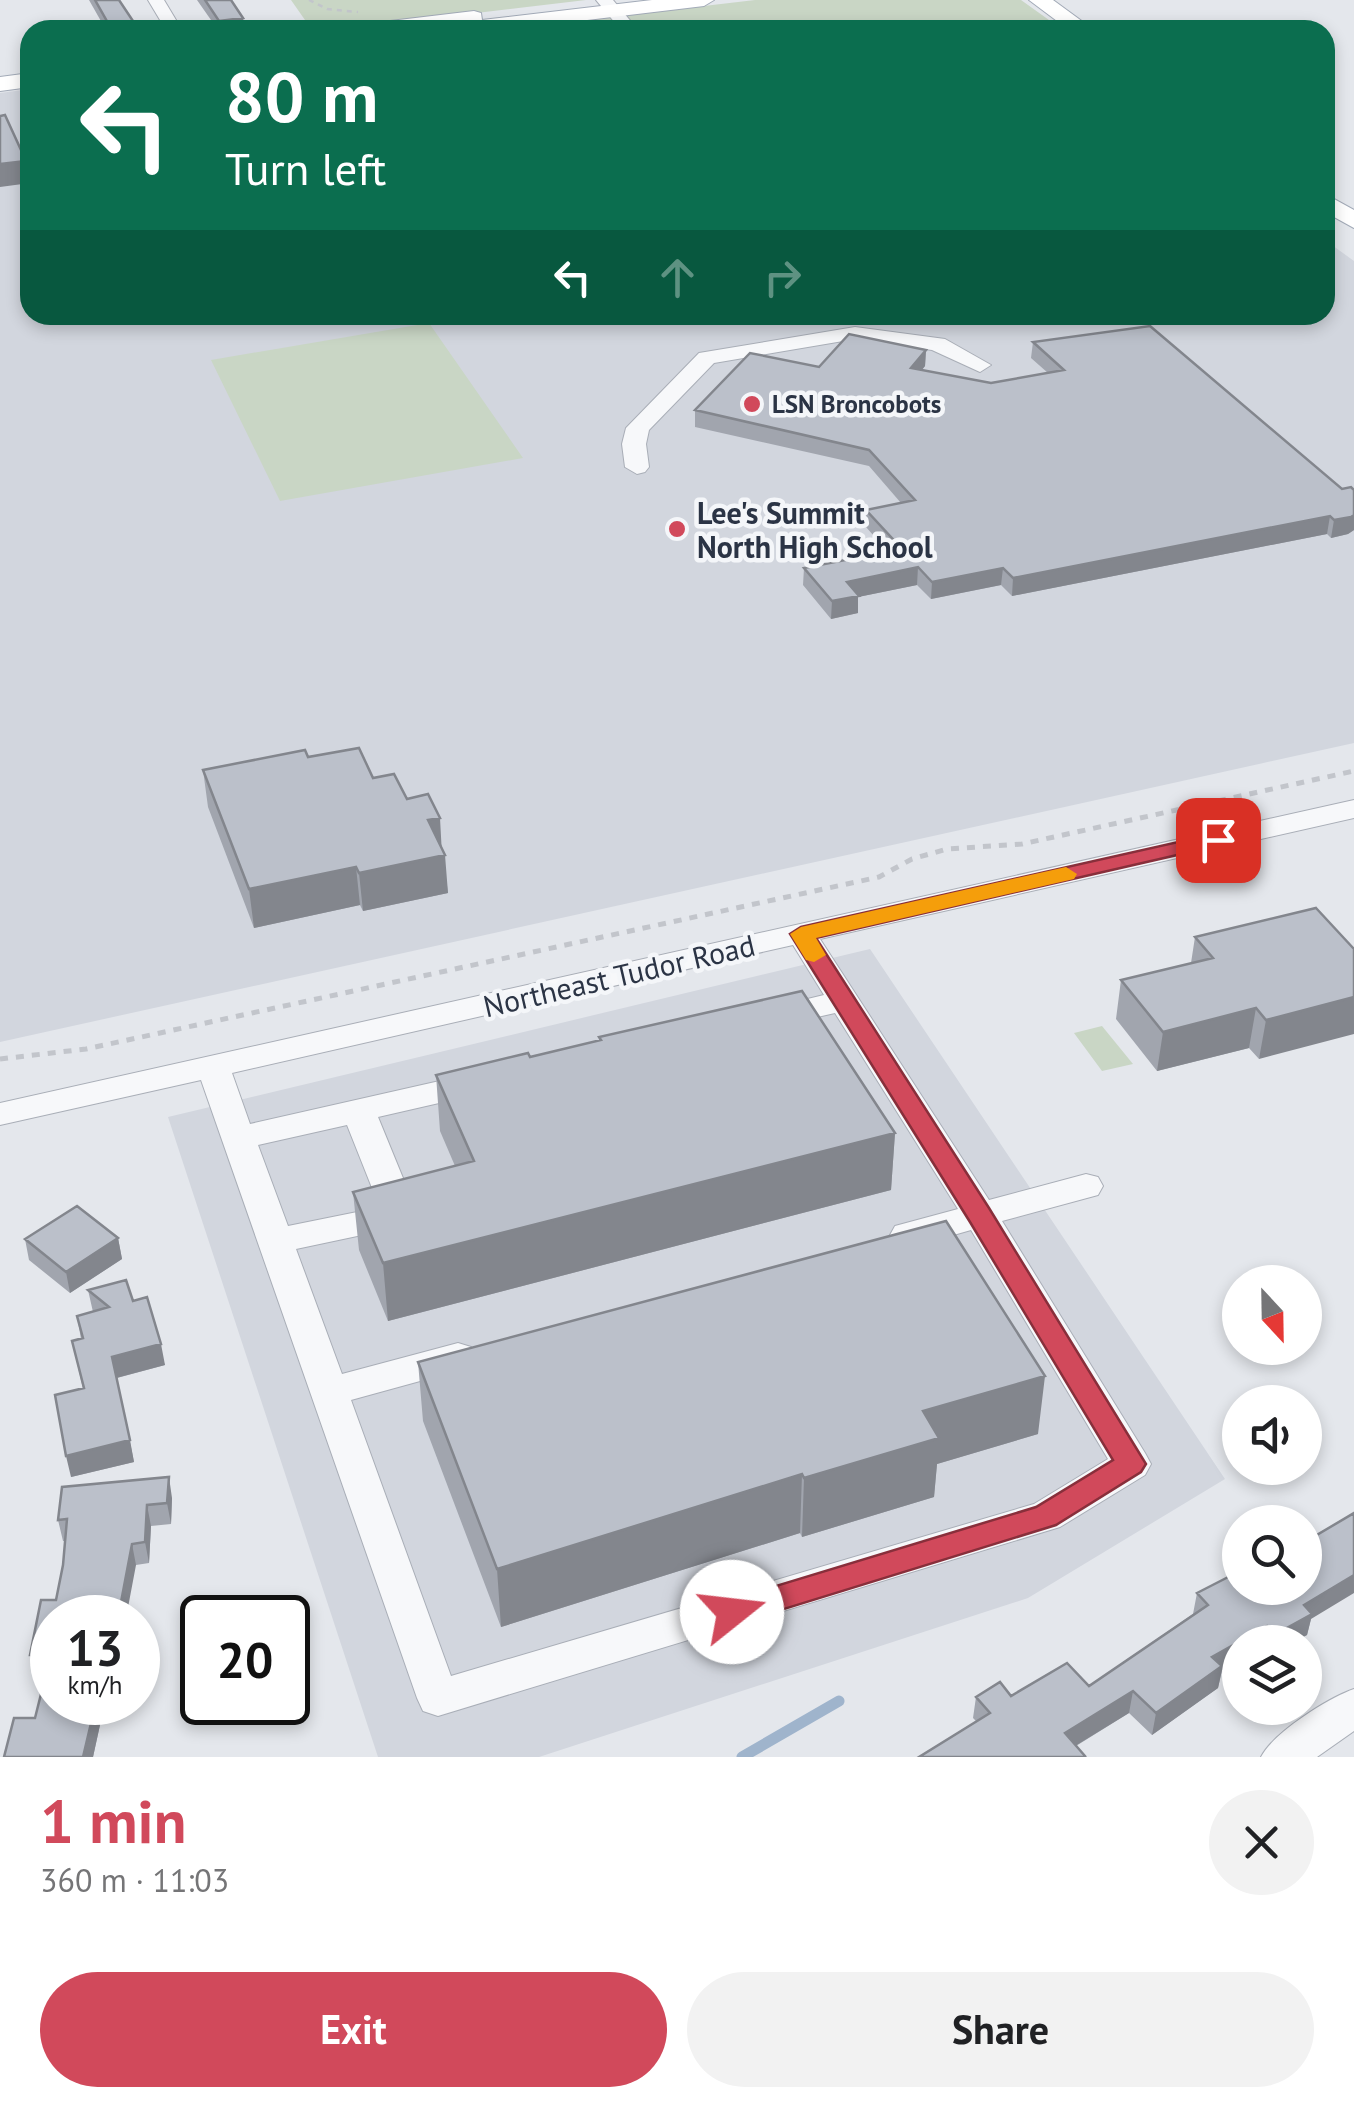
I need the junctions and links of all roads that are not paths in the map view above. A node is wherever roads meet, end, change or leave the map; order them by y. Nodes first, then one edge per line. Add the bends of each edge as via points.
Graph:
1 (704, 0) edge
2 (1039, 0) edge
3 (610, 3) edge
4 (456, 20) edge
5 (510, 20) edge
6 (1068, 20) edge
7 (980, 366) dead end
8 (637, 466) dead end
9 (1354, 808) edge
10 (801, 934) junction
11 (844, 1001) junction
12 (747, 1023) edge
13 (212, 1066) junction
14 (514, 1076) edge
15 (358, 1111) junction
16 (0, 1114) edge
17 (238, 1138) junction
18 (1086, 1186) dead end
19 (980, 1215) junction
20 (275, 1241) junction
21 (865, 1246) edge
22 (501, 1346) edge
23 (329, 1392) junction
24 (1354, 1707) edge
25 (1282, 1757) edge

1 - 3 main road
2 - 6 main road
3 - 4 main road
3 - 5 main road
7 - 8 street via 936,344 855,333 707,358 638,428
9 - 10 street, Northeast Tudor Road
10 - 11 street
10 - 13 street, Northeast Tudor Road
11 - 12 street
11 - 19 street
13 - 16 street, Northeast Tudor Road
13 - 17 street
14 - 15 street
15 - 17 street
15 - 20 street via 396,1206 383,1218
17 - 20 street
18 - 19 street
19 - 21 street
19 - 23 street via 1131,1464 1046,1516 438,1698
20 - 23 street
22 - 23 street
24 - 25 street

